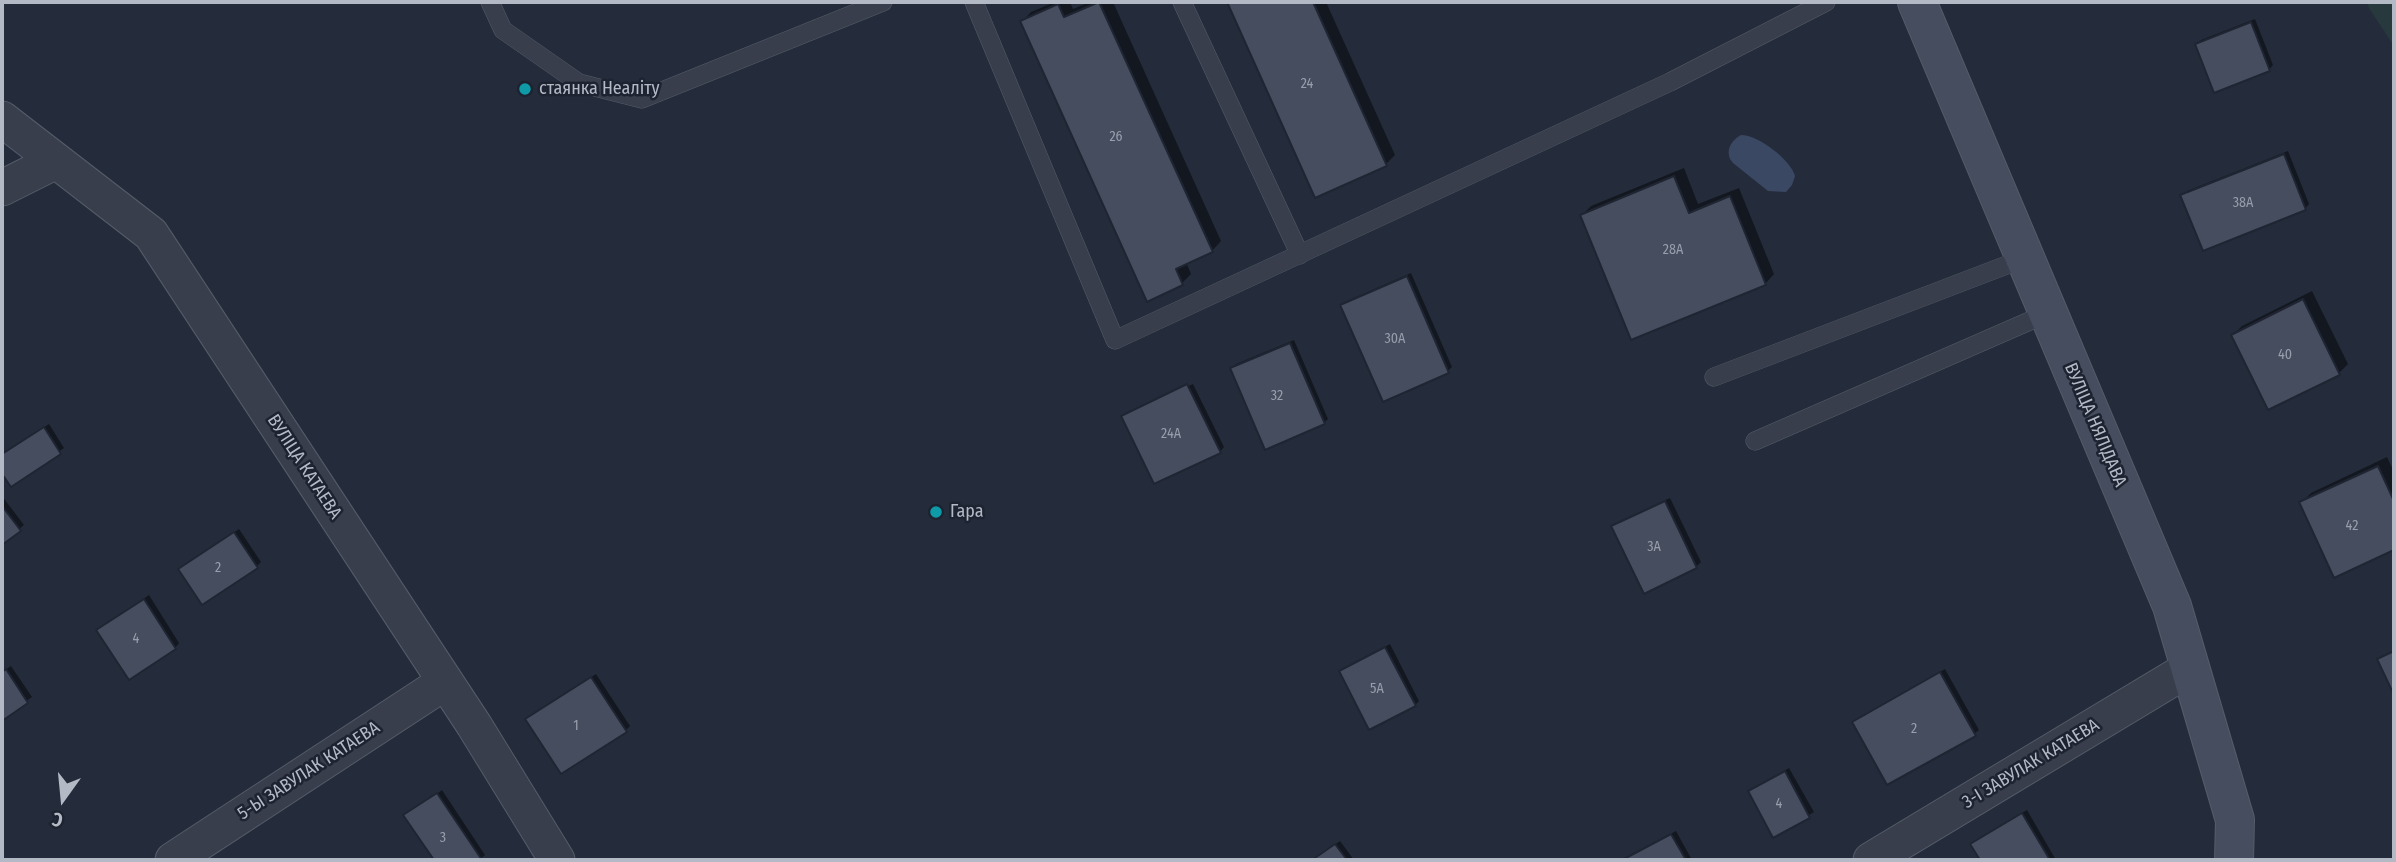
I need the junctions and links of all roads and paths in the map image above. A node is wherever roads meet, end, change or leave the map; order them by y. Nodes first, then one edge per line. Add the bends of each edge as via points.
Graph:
1 (490, 2) edge
2 (883, 2) edge
3 (974, 2) edge
4 (1182, 2) edge
5 (1826, 2) edge
6 (1917, 2) edge
7 (2, 119) edge
8 (56, 161) junction
9 (2, 188) edge
10 (1300, 254) junction
11 (2025, 258) junction
12 (2048, 313) junction
13 (1714, 377) dead end
14 (1755, 441) dead end
15 (2190, 668) junction
16 (445, 682) junction
17 (173, 860) edge
18 (557, 860) edge
19 (1871, 860) edge
20 (2234, 860) edge

1 - 2 lane via 503,30 579,83 642,99
3 - 10 lane via 1115,340
4 - 10 lane
5 - 10 lane via 1670,82
6 - 11 street, ВУЛІЦА НЯЛІДАВА
7 - 8 street, ВУЛІЦА КАТАЕВА
8 - 9 street
8 - 16 street, ВУЛІЦА КАТАЕВА via 151,234
11 - 12 street, ВУЛІЦА НЯЛІДАВА
11 - 13 lane
12 - 14 lane
12 - 15 street, ВУЛІЦА НЯЛІДАВА via 2172,606
15 - 19 street, 3-І ЗАВУЛАК КАТАЕВА
15 - 20 street, ВУЛІЦА НЯЛІДАВА via 2235,820
16 - 17 street, 5-Ы ЗАВУЛАК КАТАЕВА
16 - 18 street, ВУЛІЦА КАТАЕВА

